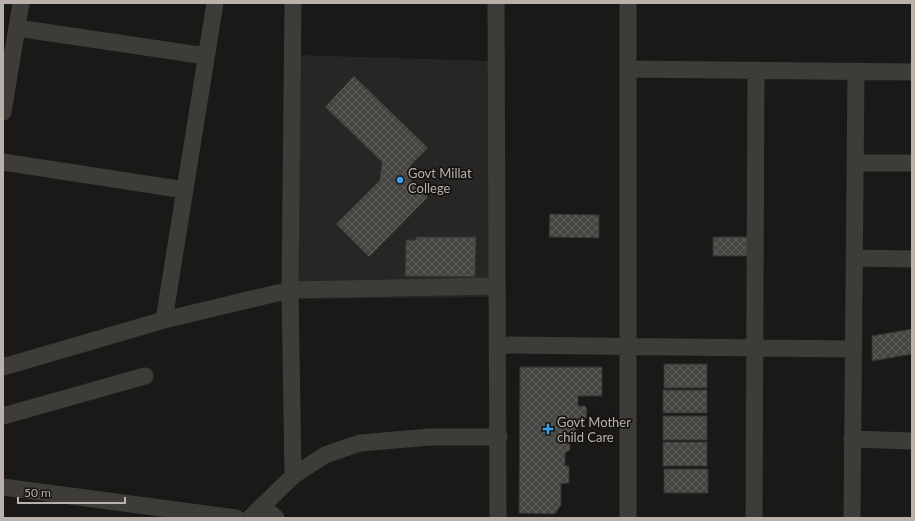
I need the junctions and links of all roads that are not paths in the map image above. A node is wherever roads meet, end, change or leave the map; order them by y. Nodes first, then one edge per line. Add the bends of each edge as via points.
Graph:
1 (21, 3) edge
2 (215, 3) edge
3 (293, 3) edge
4 (496, 3) edge
5 (628, 3) edge
6 (17, 28) junction
7 (206, 56) junction
8 (628, 69) junction
9 (756, 70) junction
10 (856, 71) junction
11 (912, 72) edge
12 (3, 112) edge
13 (3, 162) edge
14 (855, 163) junction
15 (912, 163) edge
16 (185, 190) junction
17 (854, 258) junction
18 (912, 259) edge
19 (497, 286) junction
20 (290, 290) junction
21 (164, 320) junction
22 (497, 345) junction
23 (627, 346) junction
24 (755, 348) junction
25 (853, 349) junction
26 (3, 368) edge
27 (146, 376) dead end
28 (3, 416) edge
29 (498, 437) junction
30 (852, 439) junction
31 (912, 441) edge
32 (293, 476) junction
33 (3, 488) edge
34 (262, 506) junction
35 (161, 513) edge
36 (236, 518) edge
37 (250, 518) edge
38 (276, 518) edge
39 (498, 518) edge
40 (628, 518) edge
41 (754, 518) edge
42 (852, 518) edge

1 - 6 street
2 - 7 street
3 - 20 street
4 - 19 street
5 - 8 street
6 - 7 street
6 - 12 street
7 - 16 street
8 - 9 street
8 - 23 street
9 - 10 street
9 - 24 street
10 - 11 street
10 - 14 street
13 - 16 street
14 - 15 street
14 - 17 street
16 - 21 street
17 - 18 street
17 - 25 street
19 - 20 street
19 - 22 street
20 - 21 street
20 - 32 street
21 - 26 street
22 - 23 street
22 - 29 street
23 - 24 street
23 - 40 street
24 - 25 street
24 - 41 street
25 - 30 street
27 - 28 street
29 - 32 street via 430,437 360,443 325,455
29 - 39 street
30 - 31 street
30 - 42 street
32 - 34 street
33 - 35 street
34 - 37 street
34 - 38 street
35 - 36 street

